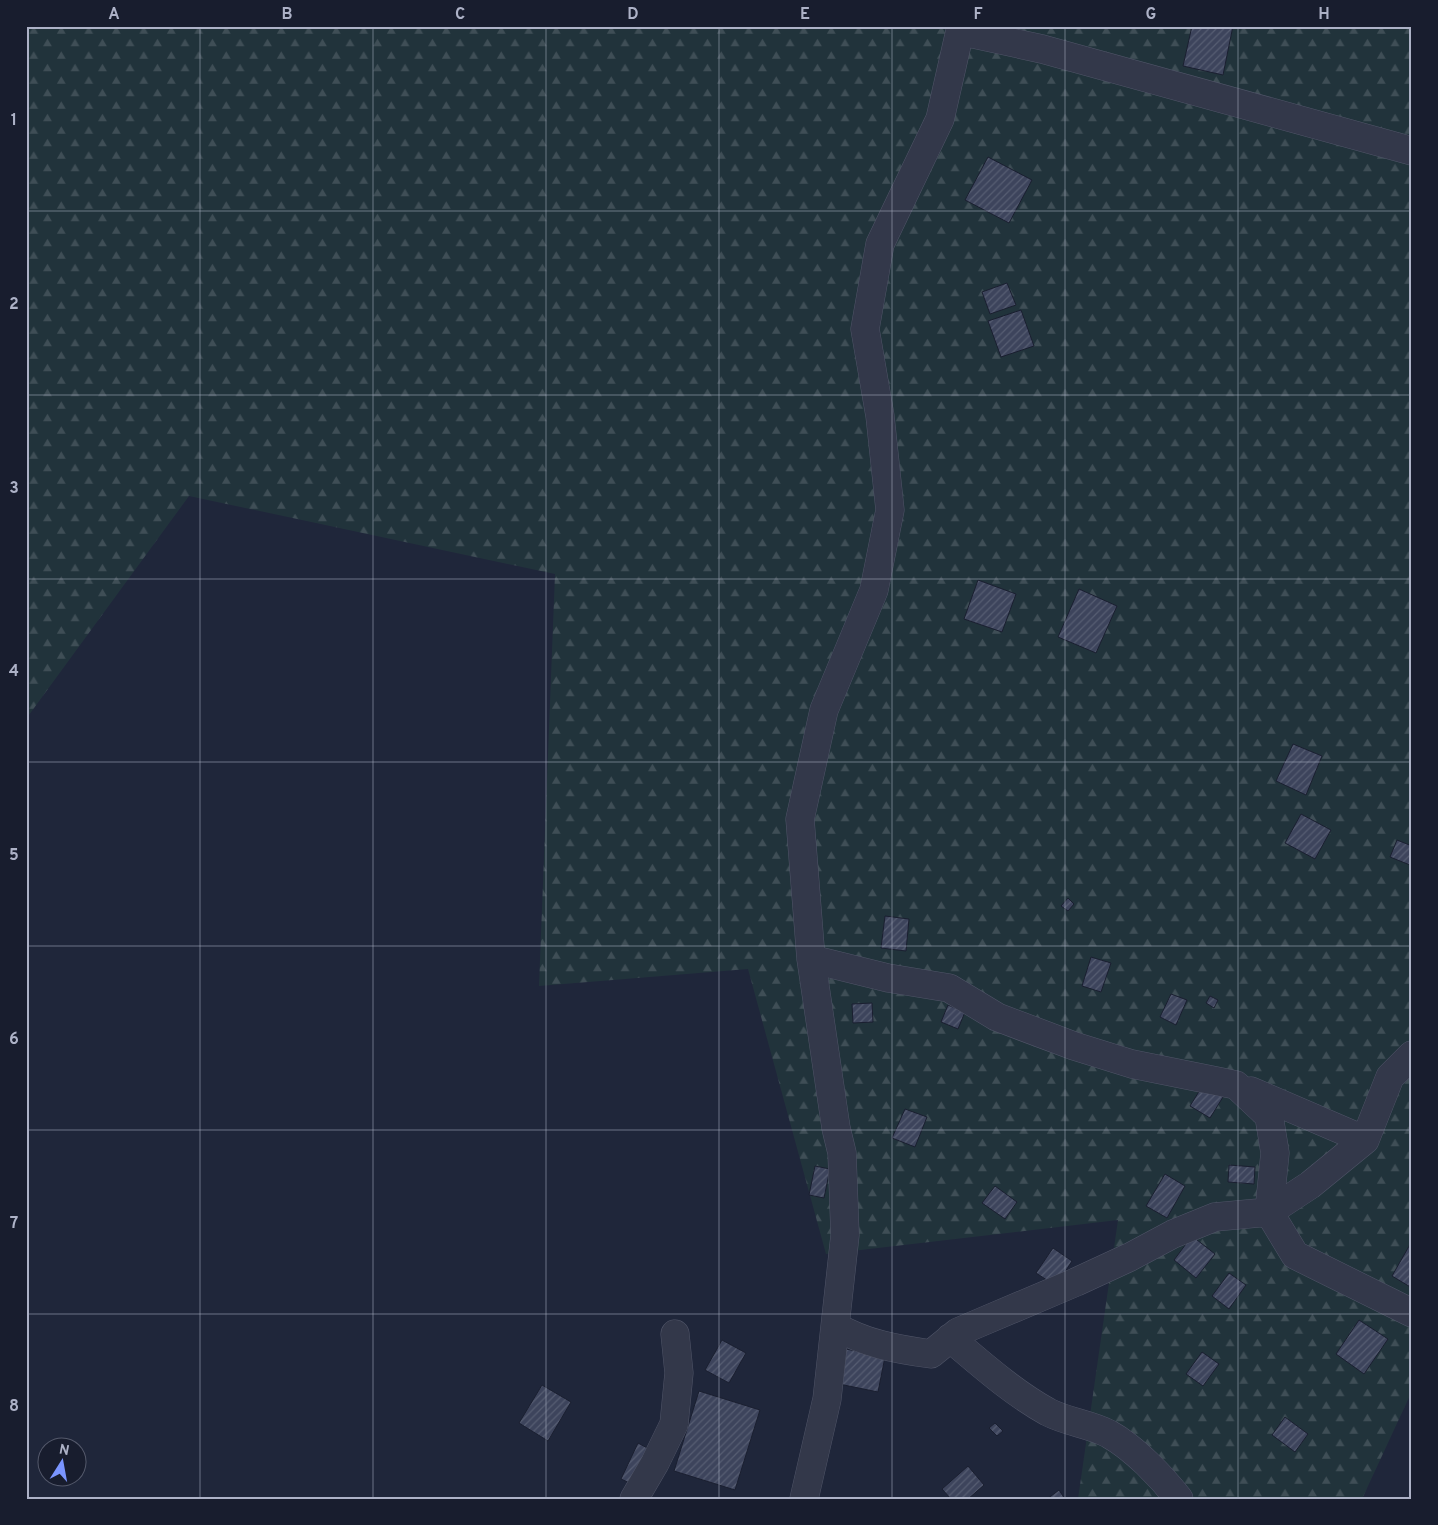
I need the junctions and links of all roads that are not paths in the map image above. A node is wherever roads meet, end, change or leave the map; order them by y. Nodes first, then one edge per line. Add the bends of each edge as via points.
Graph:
1 (960, 29) edge
2 (1412, 150) edge
3 (811, 959) junction
4 (1412, 1055) edge
5 (1236, 1084) junction
6 (1365, 1140) junction
7 (1270, 1212) junction
8 (1412, 1313) edge
9 (835, 1326) junction
10 (675, 1334) dead end
11 (950, 1338) junction
12 (634, 1499) edge
13 (804, 1499) edge
14 (1179, 1499) edge

1 - 2 street
1 - 3 street via 940,119 880,244 865,329 880,416 890,510 874,590 824,710 800,819
3 - 5 street via 888,978 949,988 997,1017 1082,1048 1132,1064
3 - 9 street via 842,1153 845,1235
4 - 6 street via 1390,1078
5 - 6 street
5 - 7 street via 1269,1116 1275,1153
6 - 7 street via 1310,1185
7 - 8 street via 1296,1256
7 - 11 street via 1215,1217
9 - 11 street via 854,1337 888,1347 931,1354
9 - 13 street via 827,1399
10 - 12 street via 679,1373 674,1424
11 - 14 street via 1002,1381 1049,1412 1108,1434 1126,1446

